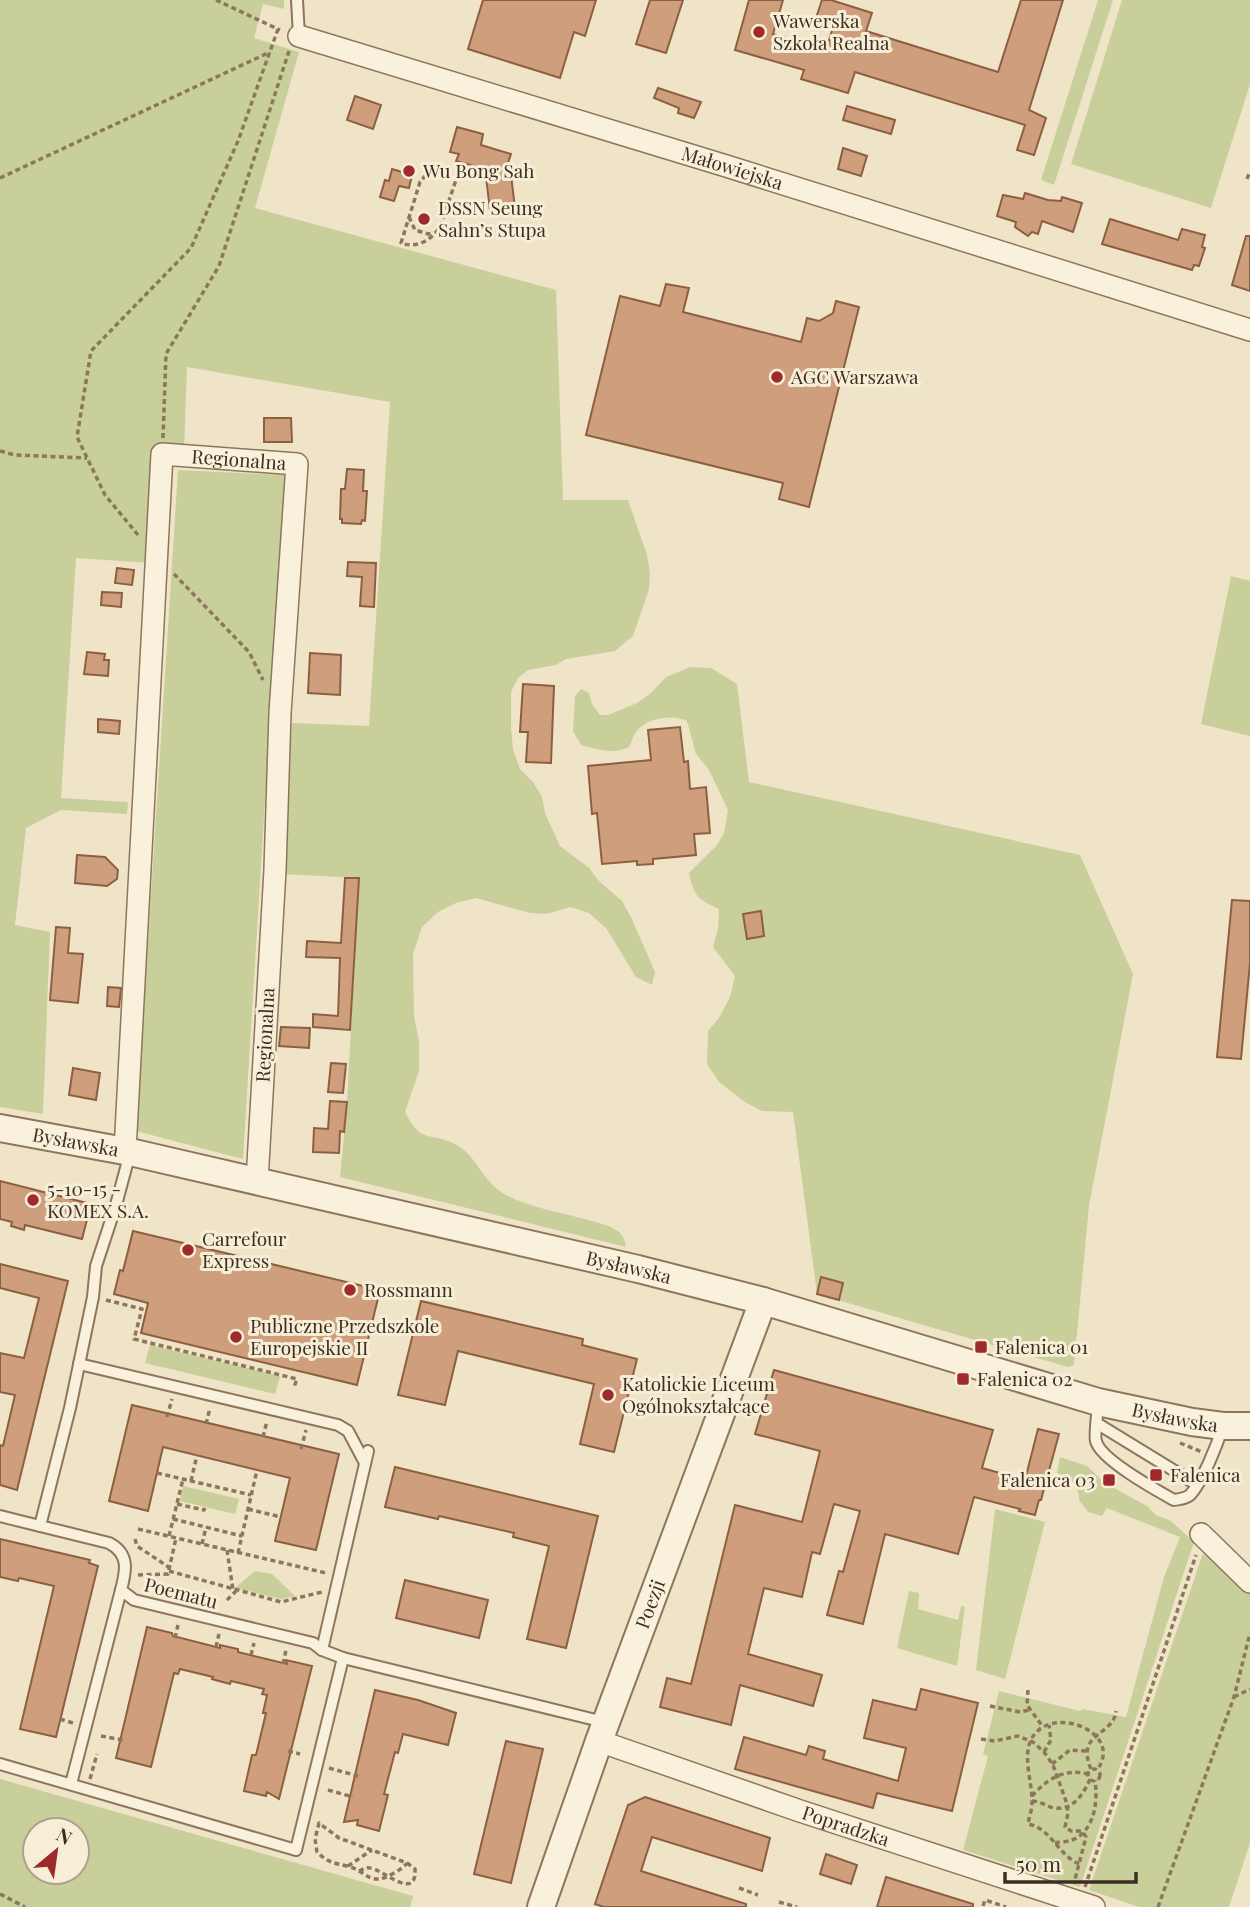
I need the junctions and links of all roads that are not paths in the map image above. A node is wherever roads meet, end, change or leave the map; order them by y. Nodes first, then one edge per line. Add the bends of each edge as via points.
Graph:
1 (297, 0) edge
2 (296, 36) joint
3 (1250, 330) edge
4 (0, 1128) edge
5 (127, 1152) junction
6 (257, 1181) junction
7 (762, 1301) junction
8 (79, 1364) junction
9 (1098, 1413) junction
10 (1223, 1426) junction
11 (1250, 1426) edge
12 (368, 1451) dead end
13 (365, 1463) junction
14 (1196, 1484) junction
15 (0, 1516) edge
16 (40, 1526) junction
17 (1199, 1543) road end
18 (1250, 1582) edge
19 (121, 1590) junction
20 (322, 1650) junction
21 (343, 1658) junction
22 (603, 1732) junction
23 (0, 1764) edge
24 (71, 1784) junction
25 (1080, 1898) edge
26 (541, 1907) edge

1 - 2 lane
2 - 3 street, Małowiejska
4 - 5 street, Bysławska
5 - 6 street, Bysławska
5 - 6 street, Regionalna via 162,454 297,464
5 - 8 lane via 96,1266
6 - 7 street, Bysławska
7 - 9 street, Bysławska
7 - 22 street, Poezji
8 - 13 lane via 338,1425 348,1431
8 - 16 lane
9 - 10 street, Bysławska
9 - 14 lane
9 - 14 lane via 1096,1441 1108,1458 1174,1500 1190,1494
10 - 11 street, Bysławska
10 - 14 lane
12 - 13 lane
13 - 20 lane
15 - 16 lane, Poematu
16 - 19 lane, Poematu via 118,1548 125,1563
17 - 18 street
19 - 20 lane, Poematu via 134,1600 313,1643
19 - 24 lane
20 - 21 lane, Poematu
21 - 22 lane, Poematu
21 - 24 lane via 296,1850
22 - 25 street, Popradzka via 769,1800
22 - 26 street, Poezji
23 - 24 lane

